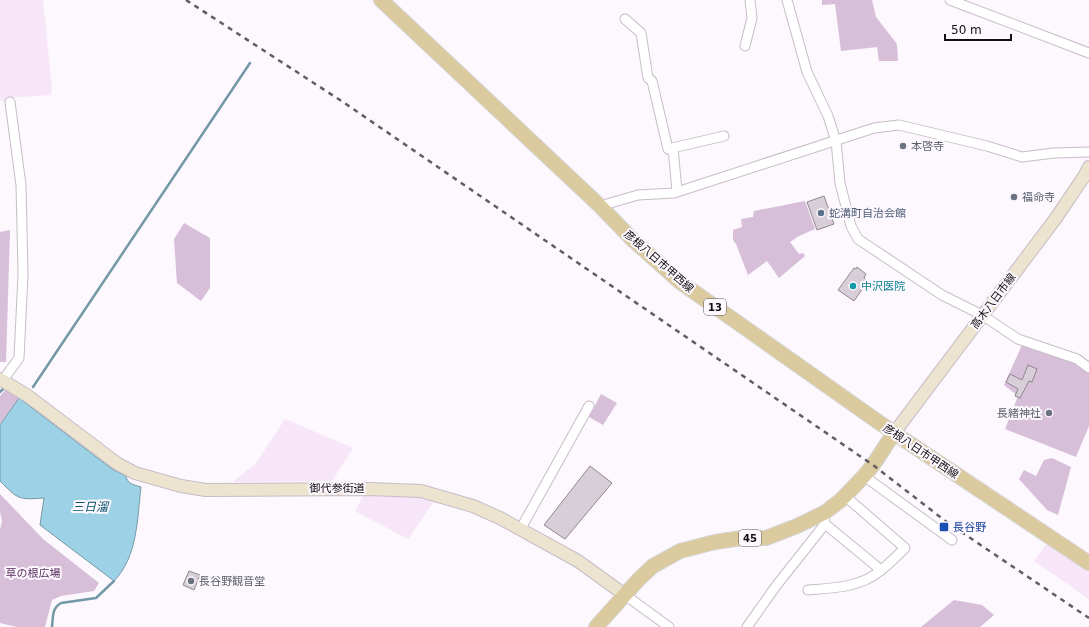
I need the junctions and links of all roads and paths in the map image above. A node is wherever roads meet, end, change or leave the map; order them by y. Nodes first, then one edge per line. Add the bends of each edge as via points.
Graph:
1 (381, 0) edge
2 (750, 0) edge
3 (787, 0) edge
4 (950, 0) edge
5 (625, 19) dead end
6 (745, 46) dead end
7 (1089, 53) edge
8 (10, 102) dead end
9 (724, 136) dead end
10 (836, 141) junction
11 (673, 148) junction
12 (1089, 152) edge
13 (1089, 167) edge
14 (677, 191) junction
15 (600, 206) junction
16 (982, 315) junction
17 (1089, 368) edge
18 (1, 380) edge
19 (589, 406) dead end
20 (894, 433) junction
21 (864, 476) junction
22 (845, 496) junction
23 (824, 518) junction
24 (520, 530) junction
25 (952, 540) dead end
26 (1089, 563) edge
27 (881, 570) junction
28 (808, 590) dead end
29 (625, 595) junction
30 (596, 627) edge
31 (669, 627) edge
32 (747, 627) edge

1 - 15 main road, 彦根八日市甲西線 / 13
2 - 6 street via 752,18
3 - 10 street via 807,72 828,116
4 - 7 street
5 - 11 street via 641,33 648,78 652,81 668,149
8 - 18 street via 21,185 23,274 19,358
9 - 11 street
10 - 12 street via 874,128 899,125 1022,157
10 - 14 street
10 - 16 street via 840,184 851,226 858,239 942,295
11 - 14 street
13 - 16 street, 高木八日市線 via 1056,218
14 - 15 street via 638,195
15 - 20 main road, 彦根八日市甲西線 / 13 via 680,282
16 - 17 street via 1018,339 1077,359
16 - 20 street, 高木八日市線
18 - 24 street, 御代参街道 via 28,396 118,464 147,477 206,490 361,488 421,492 473,506
19 - 24 street
20 - 21 main road, 45
20 - 26 main road, 彦根八日市甲西線 / 13
21 - 22 main road, 45
21 - 25 street
22 - 23 main road, 45
22 - 27 street via 906,548
23 - 27 street
23 - 29 main road, 45 via 766,538 715,542 680,551 653,566
23 - 32 street
24 - 29 street, 御代参街道 via 578,561
27 - 28 street via 864,581 841,588
29 - 30 main road, 45
29 - 31 street, 御代参街道

